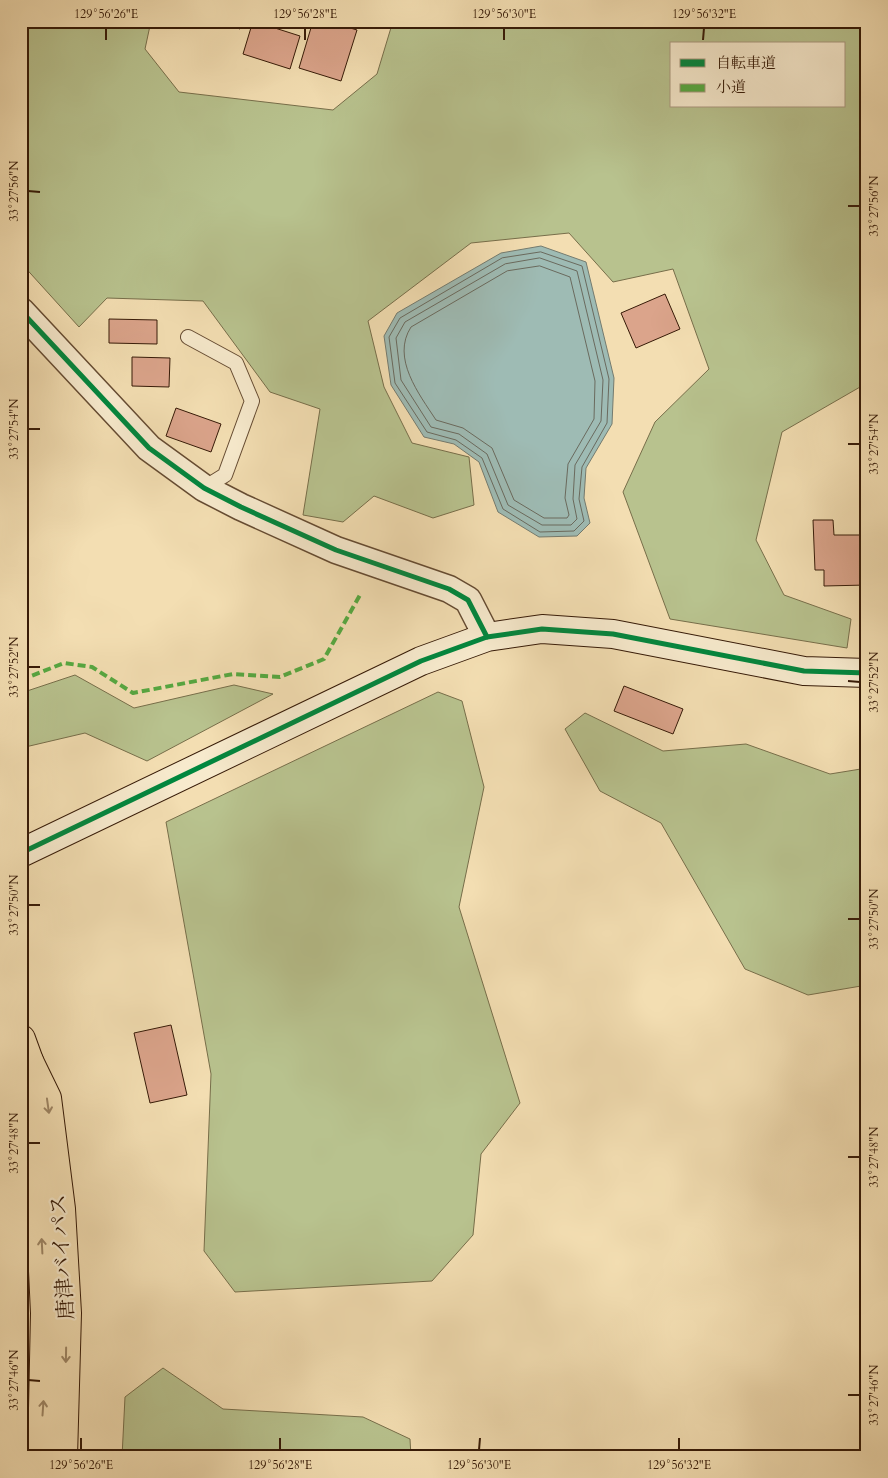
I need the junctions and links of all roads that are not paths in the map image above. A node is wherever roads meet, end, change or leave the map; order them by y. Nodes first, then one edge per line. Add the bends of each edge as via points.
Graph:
1 (21, 311) edge
2 (188, 337) dead end
3 (204, 488) junction
4 (487, 637) junction
5 (867, 673) edge
6 (21, 853) edge
7 (25, 1050) edge
8 (38, 1457) edge
9 (63, 1457) edge

1 - 3 street via 149,448
2 - 3 lane via 236,363 252,402 226,475
3 - 4 street via 336,550 449,589 468,600
4 - 5 street via 542,629 613,634 804,671
4 - 6 street via 421,661
8 -> 7 highway, 唐津バイパス via 43,1408 45,1312 40,1208 26,1100
7 -> 9 highway, 唐津バイパス via 47,1098 61,1209 67,1313

